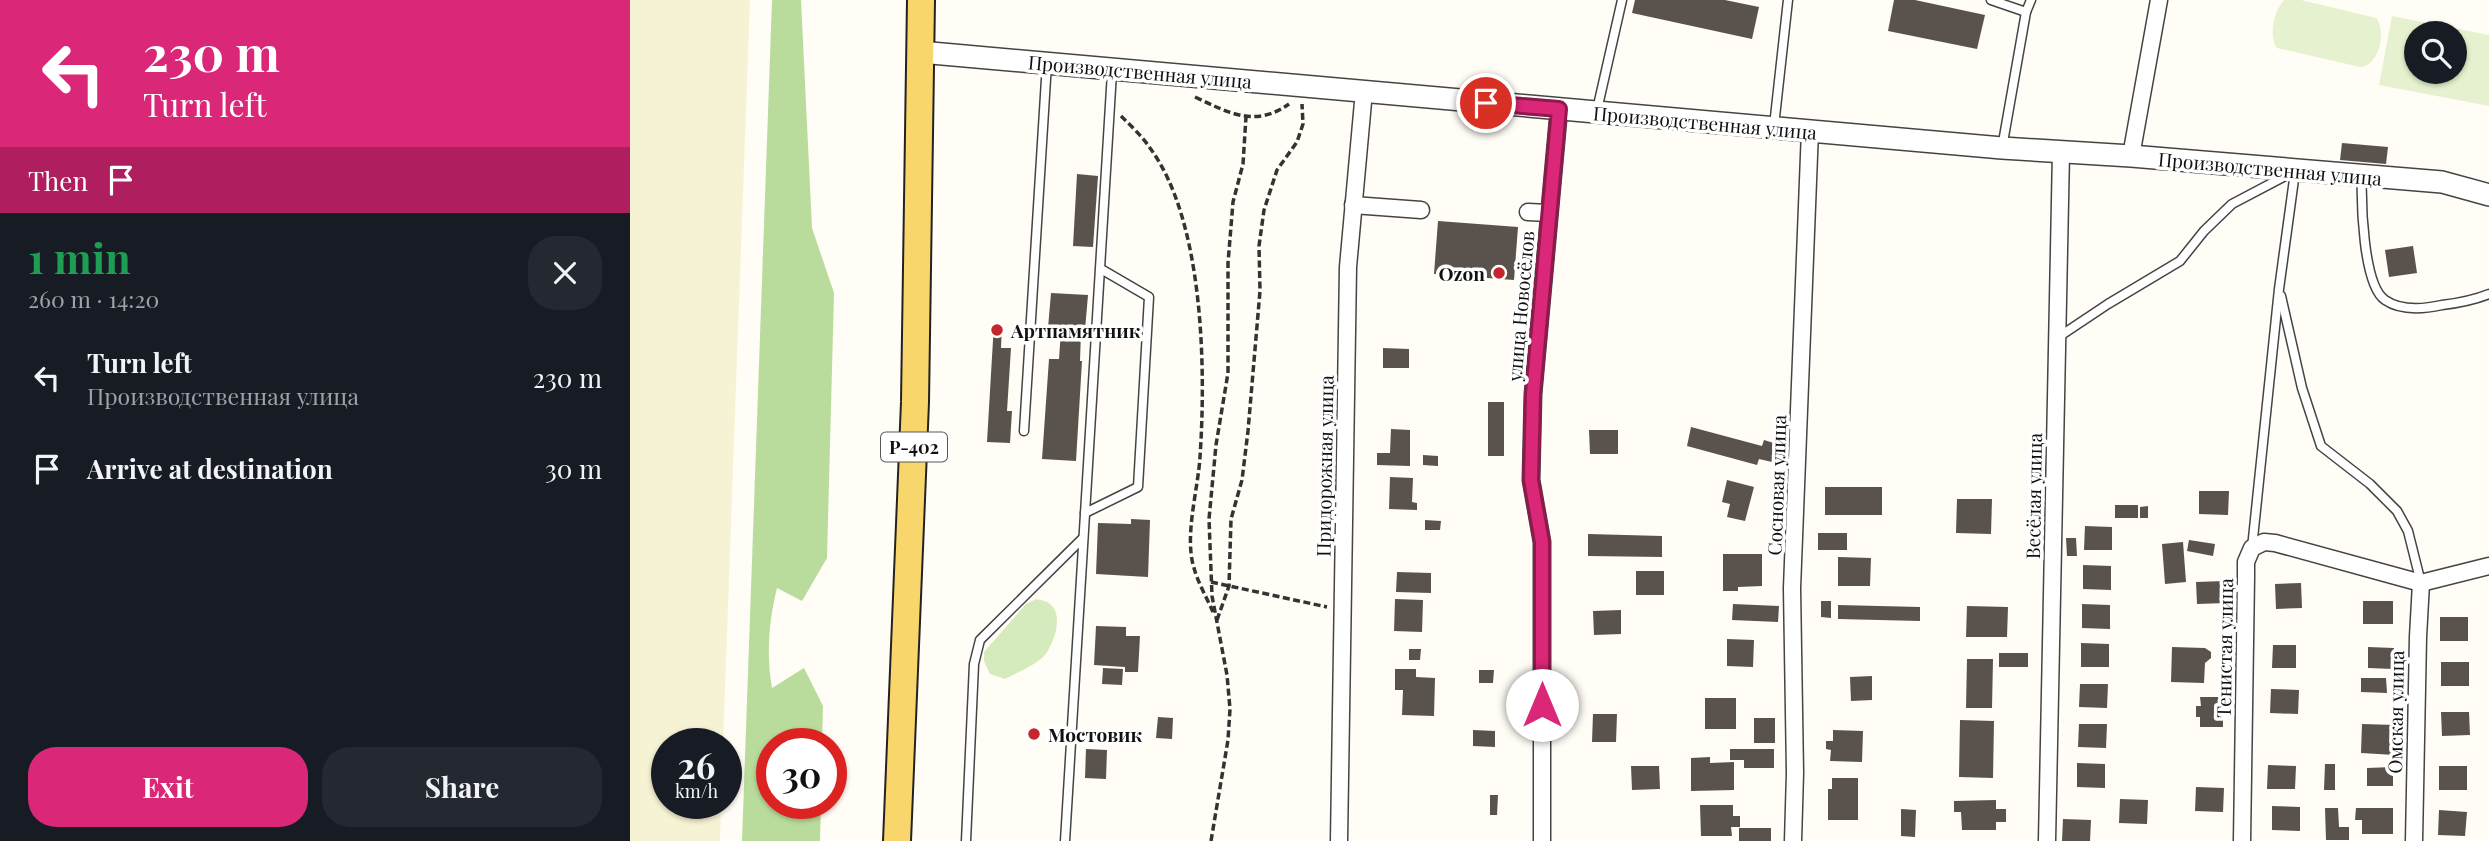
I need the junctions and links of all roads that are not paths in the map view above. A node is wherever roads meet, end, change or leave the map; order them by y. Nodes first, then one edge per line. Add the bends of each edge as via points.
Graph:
1 (921, 0) edge
2 (1622, 0) edge
3 (1788, 0) edge
4 (1991, 0) edge
5 (2031, 0) edge
6 (2159, 0) edge
7 (2026, 12) junction
8 (920, 52) junction
9 (1047, 62) junction
10 (1112, 68) junction
11 (1364, 91) junction
12 (1559, 109) junction
13 (1597, 113) junction
14 (1774, 126) junction
15 (1811, 130) junction
16 (2002, 148) junction
17 (2061, 152) junction
18 (2131, 156) junction
19 (2295, 170) junction
20 (2362, 175) junction
21 (2489, 195) edge
22 (1353, 205) junction
23 (1422, 210) dead end
24 (1528, 212) dead end
25 (1549, 213) junction
26 (1101, 269) junction
27 (2279, 289) junction
28 (2489, 293) edge
29 (2057, 339) junction
30 (1024, 431) dead end
31 (1085, 513) junction
32 (1084, 538) junction
33 (2252, 548) junction
34 (2489, 566) edge
35 (2421, 583) junction
36 (897, 841) edge
37 (966, 841) edge
38 (1065, 841) edge
39 (1339, 841) edge
40 (1542, 841) edge
41 (1793, 841) edge
42 (2048, 841) edge
43 (2242, 841) edge
44 (2414, 841) edge

1 - 8 main road, Р-402
2 - 13 lane
3 - 14 lane
4 - 7 lane
5 - 7 lane
6 - 18 street
7 - 16 lane
8 - 9 street, Производственная улица
8 - 36 main road, Р-402 via 915,402
9 - 10 street, Производственная улица
9 - 30 lane
10 - 11 street, Производственная улица via 1307,91
10 - 26 lane
11 - 12 street, Производственная улица
11 - 22 street, Придорожная улица
12 - 13 street, Производственная улица
12 - 25 street, улица Новосёлов
13 - 14 street, Производственная улица
14 - 15 street, Производственная улица
15 - 16 street, Производственная улица
15 - 41 street, Сосновая улица via 1792,588
16 - 17 street, Производственная улица
17 - 18 street, Производственная улица
17 - 29 street, Весёлая улица
18 - 19 street, Производственная улица
19 - 20 street, Производственная улица
19 - 27 lane
19 - 29 lane via 2232,204 2180,261
20 - 21 street, Производственная улица via 2442,182
20 - 28 lane via 2361,208 2371,281 2383,299 2400,307 2427,308 2476,300
22 - 23 street
22 - 39 street, Придорожная улица via 1348,267
24 - 25 street
25 - 40 street, улица Новосёлов via 1533,394 1531,480 1542,542
26 - 31 lane
26 - 31 lane via 1150,297 1138,487
27 - 33 lane
27 - 35 lane via 2321,446 2397,511 2408,531
29 - 42 street, Весёлая улица
31 - 32 lane
32 - 37 lane via 980,640 974,664
32 - 38 lane
33 - 35 street via 2275,543
33 - 43 street, Тенистая улица via 2246,569
34 - 35 street
35 - 44 street, Омская улица

